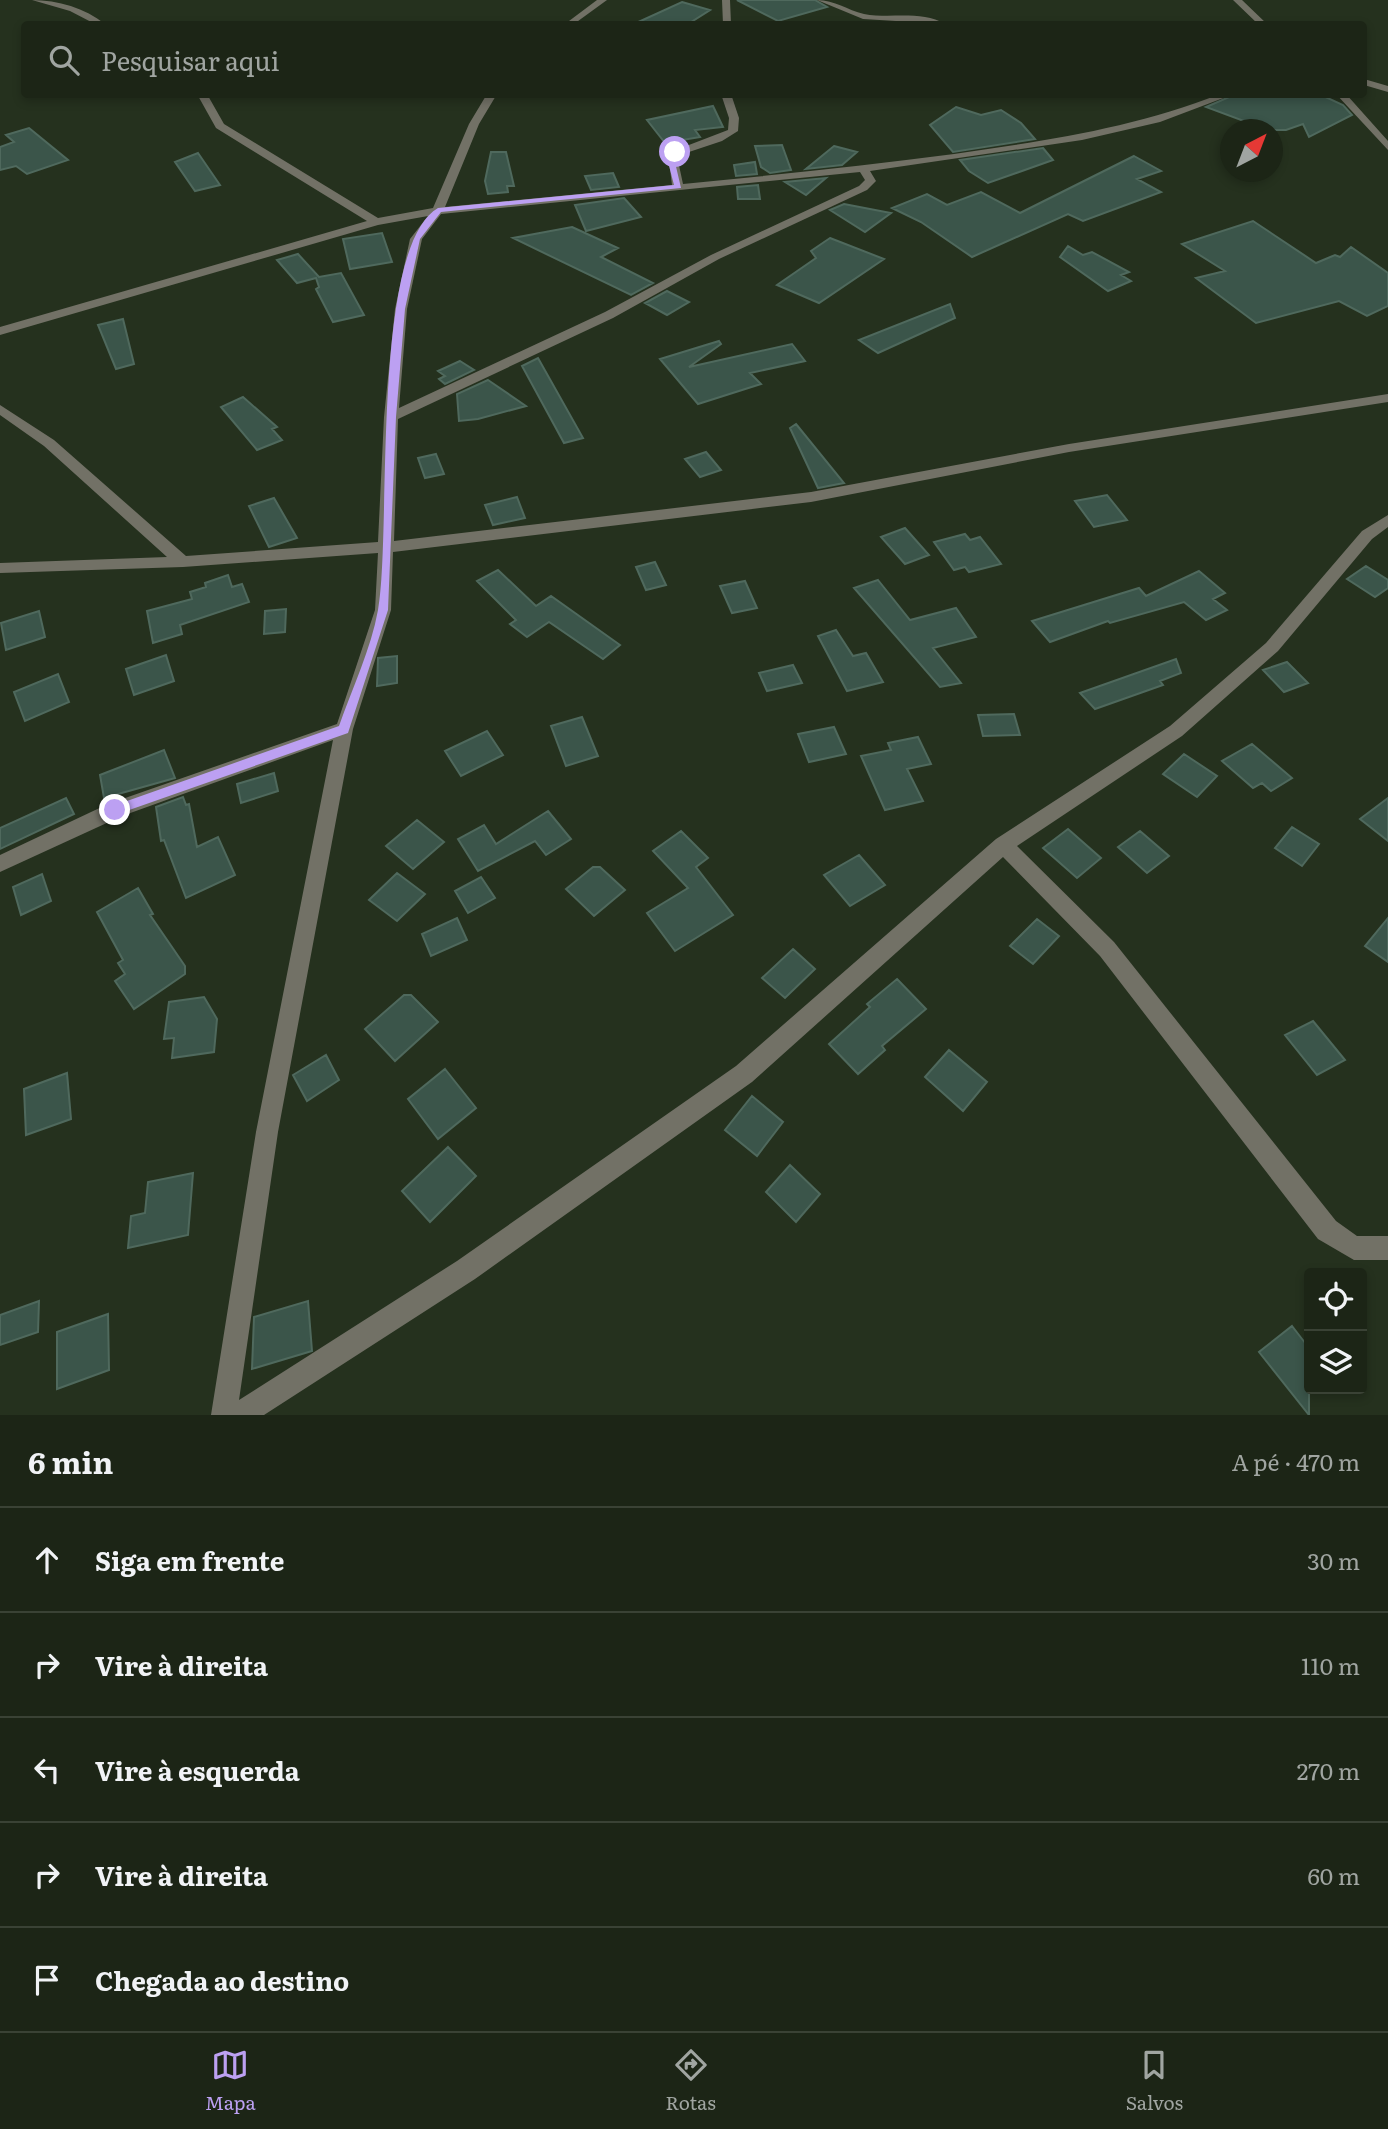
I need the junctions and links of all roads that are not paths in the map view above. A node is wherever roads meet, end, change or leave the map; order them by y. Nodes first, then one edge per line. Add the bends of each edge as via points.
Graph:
1 (36, 0) edge
2 (603, 0) edge
3 (726, 0) edge
4 (821, 0) edge
5 (1237, 0) edge
6 (95, 21) edge
7 (573, 21) edge
8 (727, 21) edge
9 (926, 21) edge
10 (1260, 21) edge
11 (1367, 83) edge
12 (1388, 89) edge
13 (204, 98) edge
14 (490, 98) edge
15 (727, 98) edge
16 (1220, 98) edge
17 (1344, 98) edge
18 (1388, 147) edge
19 (864, 169) junction
20 (678, 186) junction
21 (438, 211) junction
22 (376, 222) junction
23 (0, 331) edge
24 (1388, 398) edge
25 (0, 408) edge
26 (391, 417) junction
27 (1388, 520) edge
28 (387, 547) junction
29 (183, 562) junction
30 (0, 568) edge
31 (344, 729) junction
32 (1003, 845) junction
33 (0, 864) edge
34 (1388, 1248) edge
35 (224, 1415) edge
36 (240, 1415) edge

1 - 6 street via 73,9
2 - 7 street
3 - 8 street
4 - 9 street via 862,16
5 - 10 street
11 - 12 street
13 - 22 street via 220,125
14 - 21 street
15 - 20 street via 733,131 672,155
16 - 19 street via 1167,118 1056,143
17 - 18 street
19 - 20 street
19 - 26 street via 871,181 863,188
20 - 21 street
21 - 22 street
21 - 26 street via 416,239 401,309
22 - 23 street
24 - 28 street via 1069,448 811,497
25 - 29 street via 75,463 144,533
26 - 28 street
27 - 32 street via 1367,535 1272,647 1176,731
28 - 29 street
28 - 31 street via 383,610
29 - 30 street
31 - 33 street via 115,810
31 - 35 street via 267,1132
32 - 34 street via 1107,949 1327,1230 1354,1248
32 - 36 street via 744,1074 466,1270

